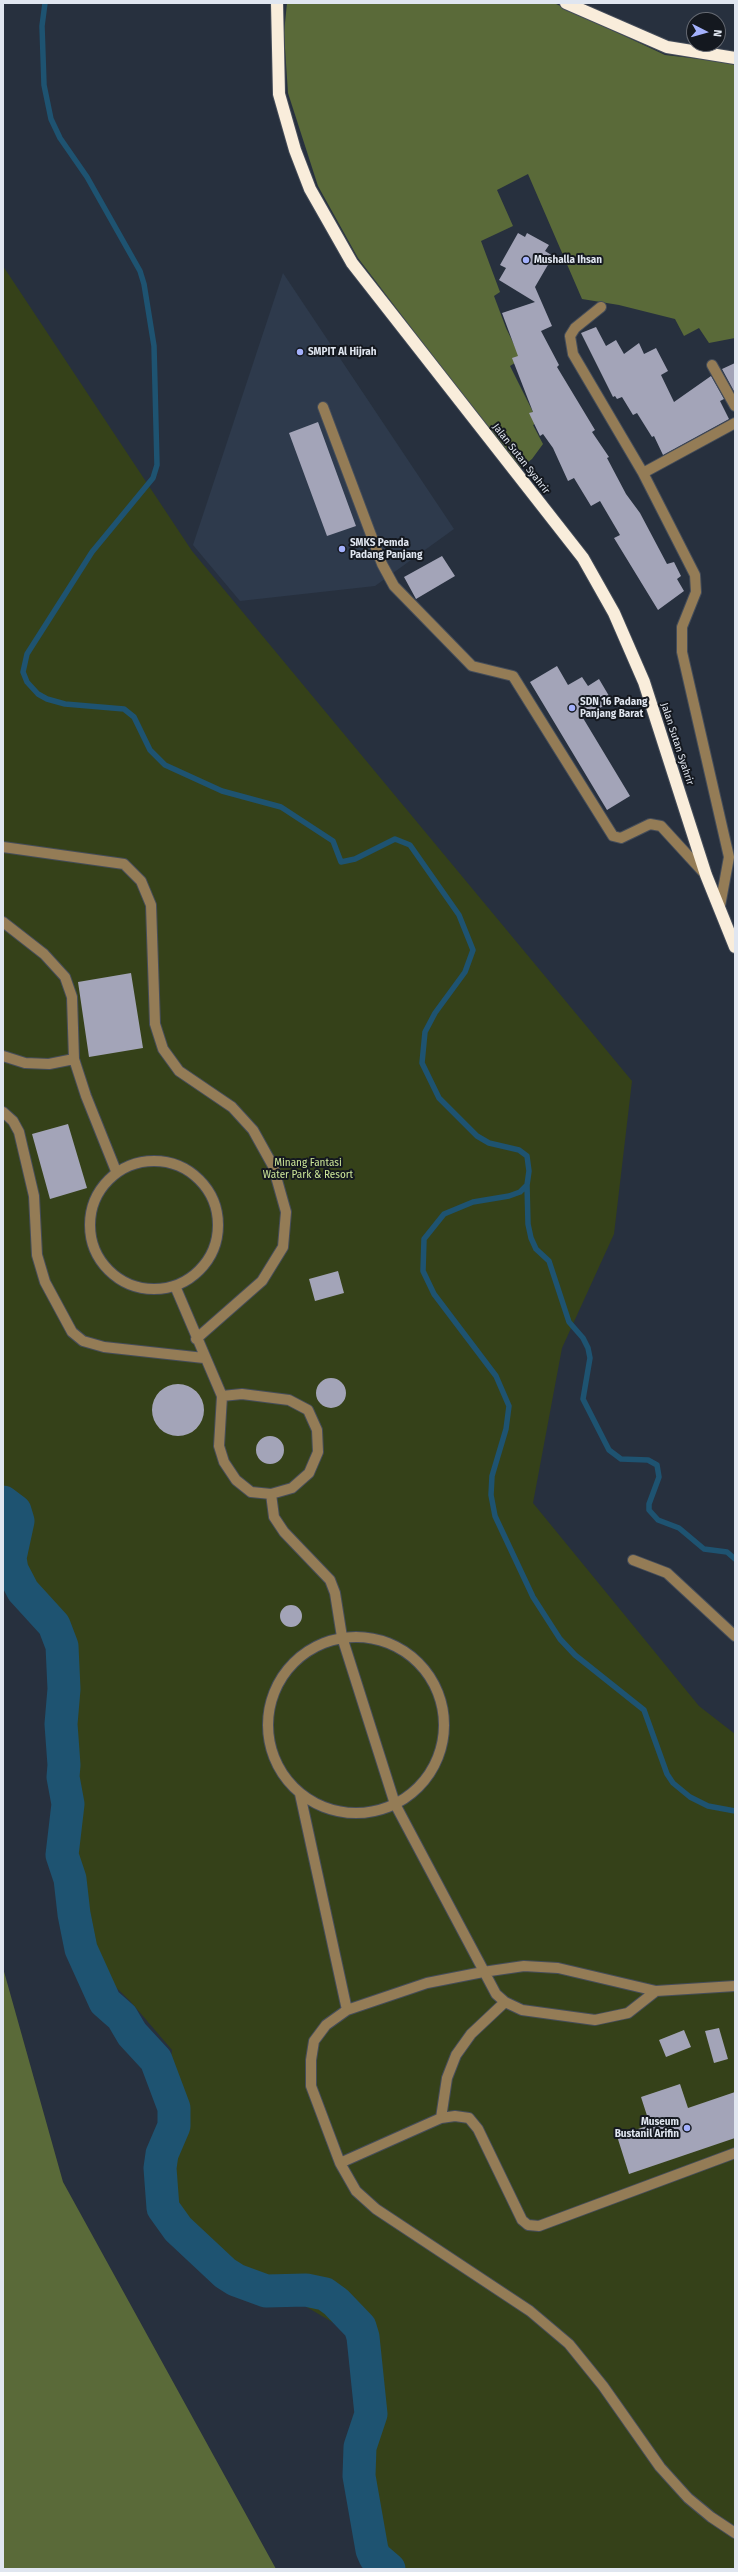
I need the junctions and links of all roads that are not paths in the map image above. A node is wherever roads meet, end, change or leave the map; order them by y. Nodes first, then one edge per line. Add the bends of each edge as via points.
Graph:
1 (277, 3) edge
2 (566, 3) edge
3 (735, 58) edge
4 (601, 307) dead end
5 (712, 366) dead end
6 (735, 406) edge
7 (323, 407) dead end
8 (735, 423) edge
9 (643, 473) junction
10 (3, 846) edge
11 (706, 875) junction
12 (720, 906) junction
13 (3, 922) edge
14 (735, 947) edge
15 (3, 1056) edge
16 (74, 1059) junction
17 (3, 1112) edge
18 (116, 1171) junction
19 (175, 1286) junction
20 (196, 1339) junction
21 (204, 1358) junction
22 (222, 1396) junction
23 (271, 1494) junction
24 (633, 1560) dead end
25 (735, 1636) edge
26 (342, 1637) junction
27 (300, 1794) junction
28 (395, 1804) junction
29 (483, 1972) junction
30 (735, 1986) edge
31 (656, 1991) junction
32 (505, 2002) junction
33 (347, 2010) junction
34 (441, 2118) junction
35 (735, 2153) edge
36 (340, 2163) junction
37 (735, 2533) edge

1 - 11 highway, Jalan Sutan Syahrir via 279,94 294,150 310,189 352,262 583,558 614,613 644,682
2 - 3 highway via 667,47
4 - 9 street via 575,328 570,336 570,344 573,354
5 - 6 street
7 - 11 street via 382,564 394,586 472,666 513,676 613,836 621,838 650,824 661,826
8 - 9 street
9 - 12 street via 697,582 696,592 682,627 682,652 729,857
10 - 20 street via 124,864 141,881 151,905 155,1024 163,1049 179,1071 232,1107 253,1130 273,1166 286,1212 283,1247 262,1281
11 - 12 highway, Jalan Sutan Syahrir
12 - 14 highway, Jalan Sutan Syahrir
13 - 16 street via 44,954 65,977 72,998
15 - 16 street via 25,1063 49,1064
16 - 18 street
17 - 21 street via 13,1120 19,1132 34,1196 34,1232 45,1282 72,1332 83,1341 104,1347
18 - 19 street via 98,1190 89,1216 91,1242 103,1266 123,1283 149,1290
18 - 19 street via 137,1162 158,1160 180,1165 198,1177 211,1195 218,1216 217,1238 209,1259 194,1276
19 - 20 street
20 - 21 street
21 - 22 street
22 - 23 street via 219,1446 224,1462 236,1480 251,1492
22 - 23 street via 265,1396 289,1400 308,1410 317,1430 318,1452 309,1473 292,1488
23 - 26 street via 274,1517 284,1532 330,1580 335,1593
24 - 25 street via 667,1573
26 - 27 street via 310,1649 285,1671 270,1702 268,1736 278,1768
26 - 28 street
26 - 28 street via 373,1638 402,1649 425,1670 440,1697 444,1728 437,1759 420,1786
27 - 28 street via 330,1810 363,1814
27 - 33 street
28 - 29 street
29 - 31 street via 524,1966 558,1968
29 - 32 street via 496,1994
29 - 33 street via 427,1983
30 - 31 street
31 - 32 street via 628,2013 595,2020 522,2010
32 - 34 street via 471,2034 456,2055 447,2078
33 - 36 street via 326,2025 314,2041 311,2060 312,2086
34 - 35 street via 469,2118 478,2129 522,2220 528,2225 539,2226 556,2221
34 - 36 street
36 - 37 street via 356,2191 376,2209 530,2311 569,2344 603,2386 660,2467 688,2498 711,2518

